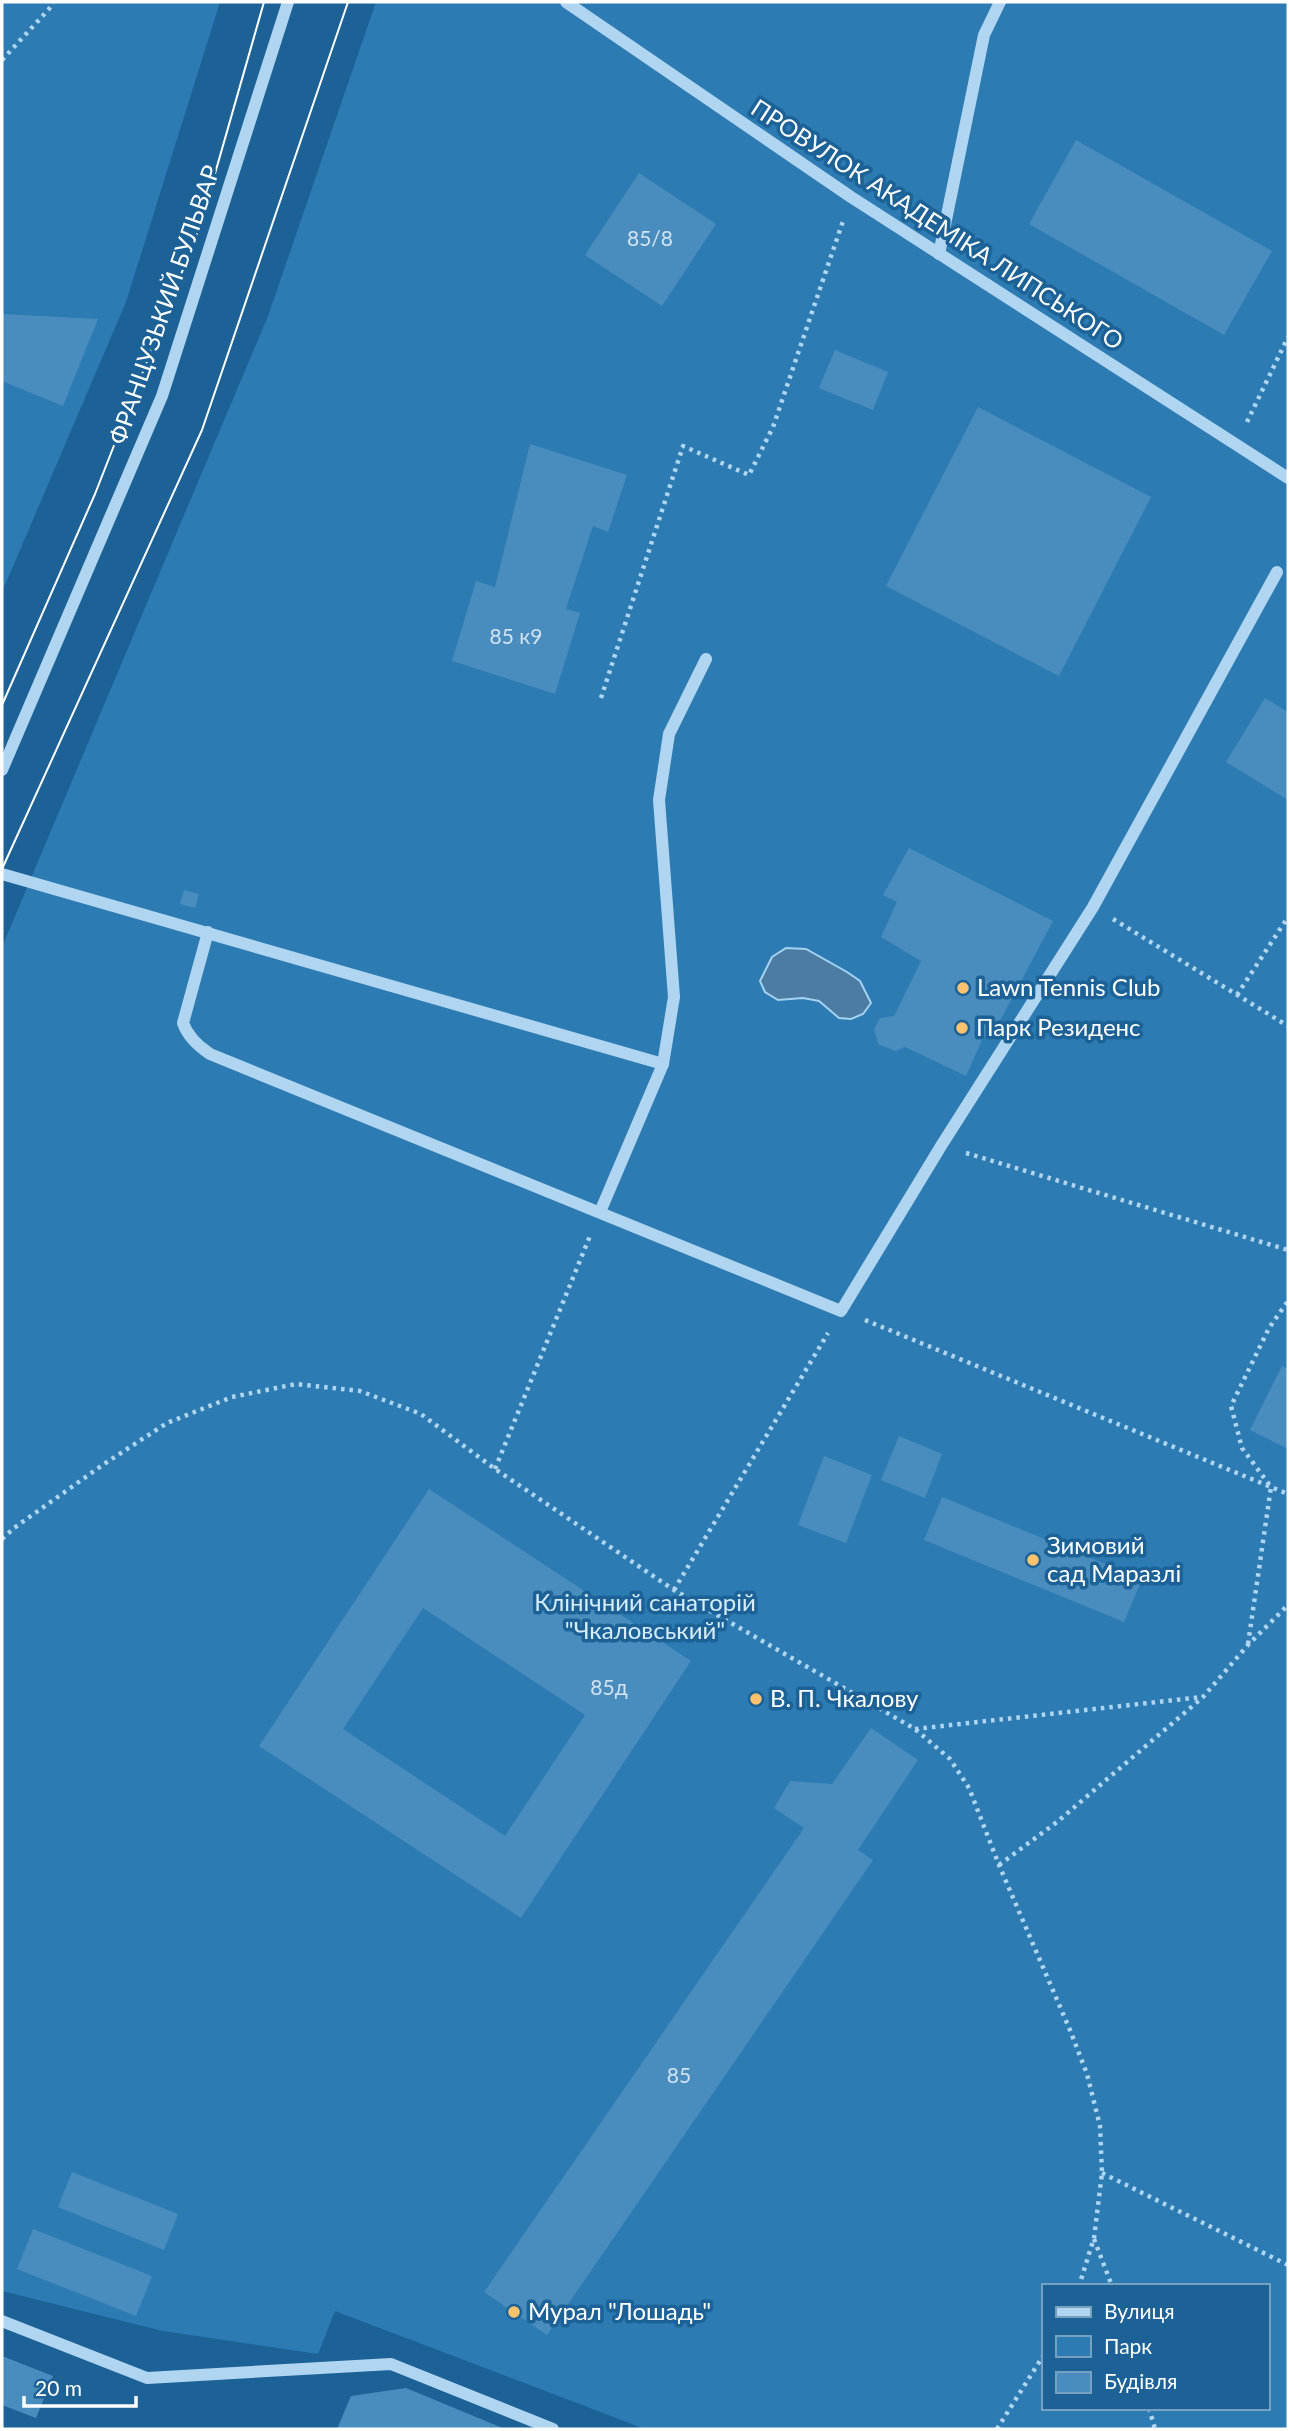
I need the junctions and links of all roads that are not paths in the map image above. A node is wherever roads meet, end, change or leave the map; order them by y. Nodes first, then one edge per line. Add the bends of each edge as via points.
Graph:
1 (288, 2) edge
2 (566, 2) edge
3 (1000, 2) edge
4 (939, 254) junction
5 (1288, 478) edge
6 (1277, 572) dead end
7 (706, 659) dead end
8 (2, 770) edge
9 (2, 874) edge
10 (208, 932) junction
11 (663, 1064) junction
12 (600, 1212) junction
13 (2, 2321) edge
14 (553, 2429) edge

1 - 8 street, ФРАНЦУЗЬКИЙ БУЛЬВАР via 162,396
2 - 4 street, ПРОВУЛОК АКАДЕМІКА ЛИПСЬКОГО
3 - 4 street via 984,35
4 - 5 street, ПРОВУЛОК АКАДЕМІКА ЛИПСЬКОГО
6 - 12 street via 1093,907 842,1311
7 - 11 street via 669,734 659,800 674,997
9 - 10 street
10 - 11 street
10 - 12 street via 183,1023 186,1032 210,1055
11 - 12 street
13 - 14 street via 147,2378 391,2364

